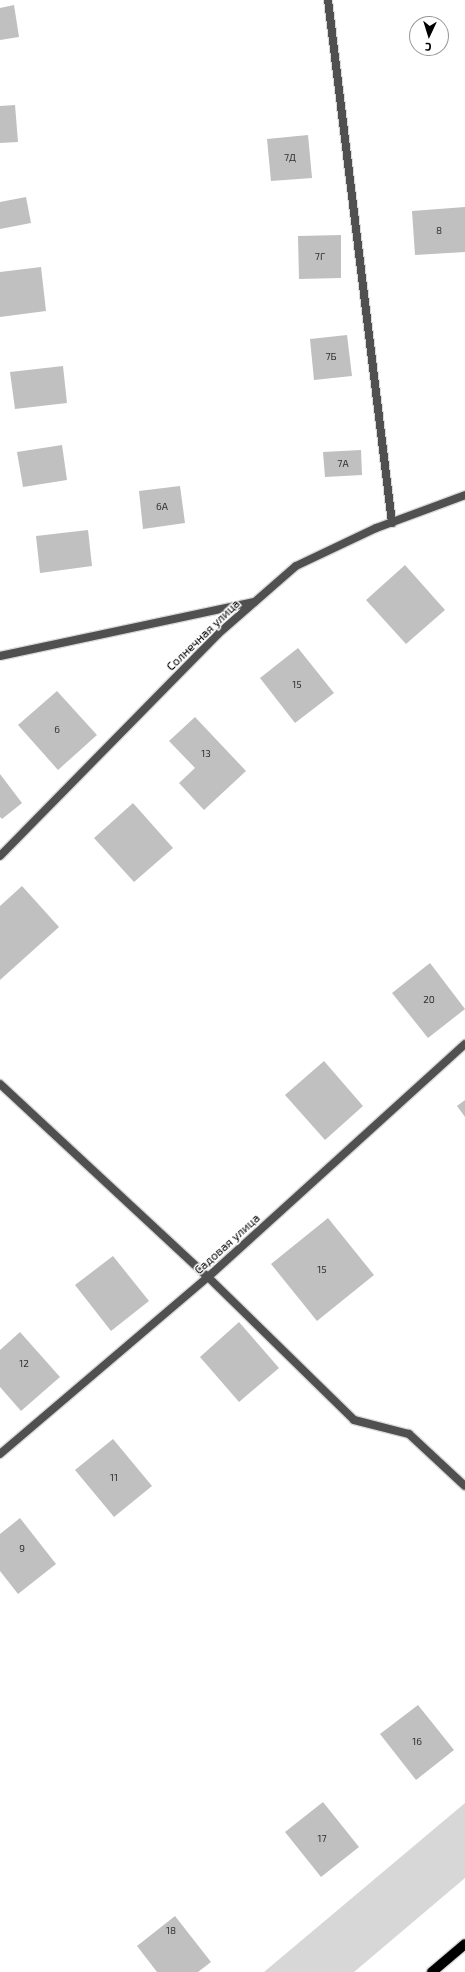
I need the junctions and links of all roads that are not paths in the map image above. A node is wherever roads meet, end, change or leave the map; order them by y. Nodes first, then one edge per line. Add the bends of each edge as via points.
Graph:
1 (328, 0) edge
2 (465, 495) edge
3 (392, 522) junction
4 (254, 602) junction
5 (0, 656) edge
6 (0, 856) edge
7 (465, 1044) edge
8 (0, 1084) edge
9 (208, 1277) junction
10 (0, 1454) edge
11 (465, 1486) edge
12 (465, 1944) edge
13 (432, 1972) edge

1 - 3 street
2 - 3 street, Солнечная улица
3 - 4 street, Солнечная улица via 296,566
4 - 5 street
4 - 6 street, Солнечная улица via 218,634
7 - 9 street, Садовая улица
8 - 9 street
9 - 10 street, Садовая улица
9 - 11 street via 354,1420 409,1434
12 - 13 main road

